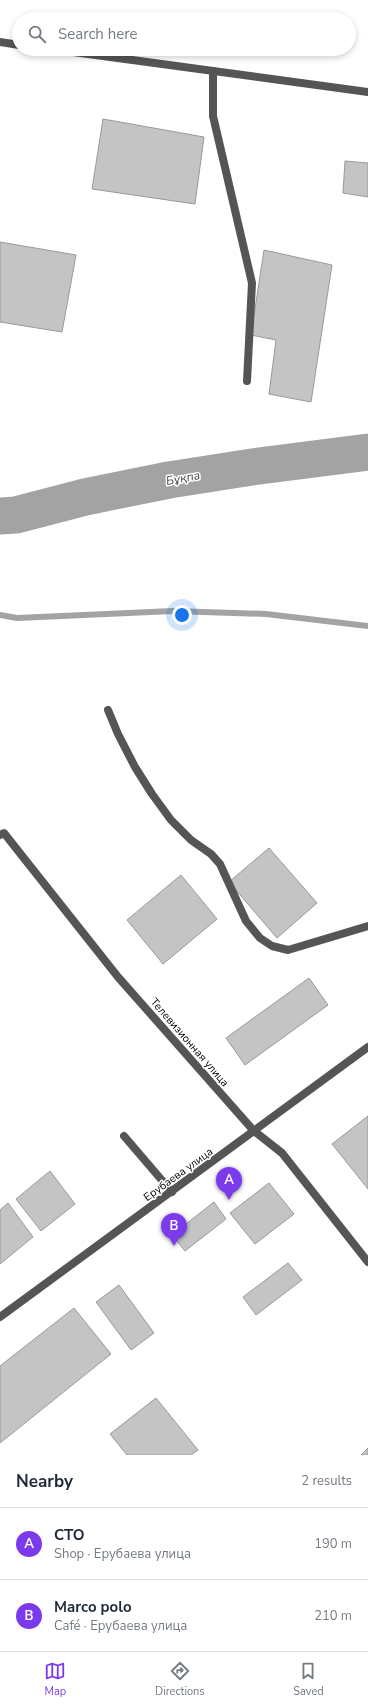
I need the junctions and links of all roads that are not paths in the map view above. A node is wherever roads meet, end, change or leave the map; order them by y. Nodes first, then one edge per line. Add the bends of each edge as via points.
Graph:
1 (0, 42) edge
2 (12, 44) edge
3 (103, 56) edge
4 (213, 71) junction
5 (368, 92) edge
6 (247, 382) dead end
7 (108, 710) dead end
8 (0, 835) edge
9 (368, 926) edge
10 (368, 1047) edge
11 (254, 1131) junction
12 (124, 1136) dead end
13 (172, 1192) junction
14 (368, 1262) edge
15 (0, 1317) edge

1 - 2 street
3 - 4 street
4 - 5 street
4 - 6 street via 213,116 252,283
7 - 9 street via 121,741 152,794 170,820 220,864 246,921 260,938 272,946 288,950
8 - 11 street, Телевизионная улица via 4,833 118,977
10 - 11 street, Ерубаева улица
11 - 13 street, Ерубаева улица
11 - 14 street, Телевизионная улица via 282,1153
12 - 13 street
13 - 15 street, Ерубаева улица

